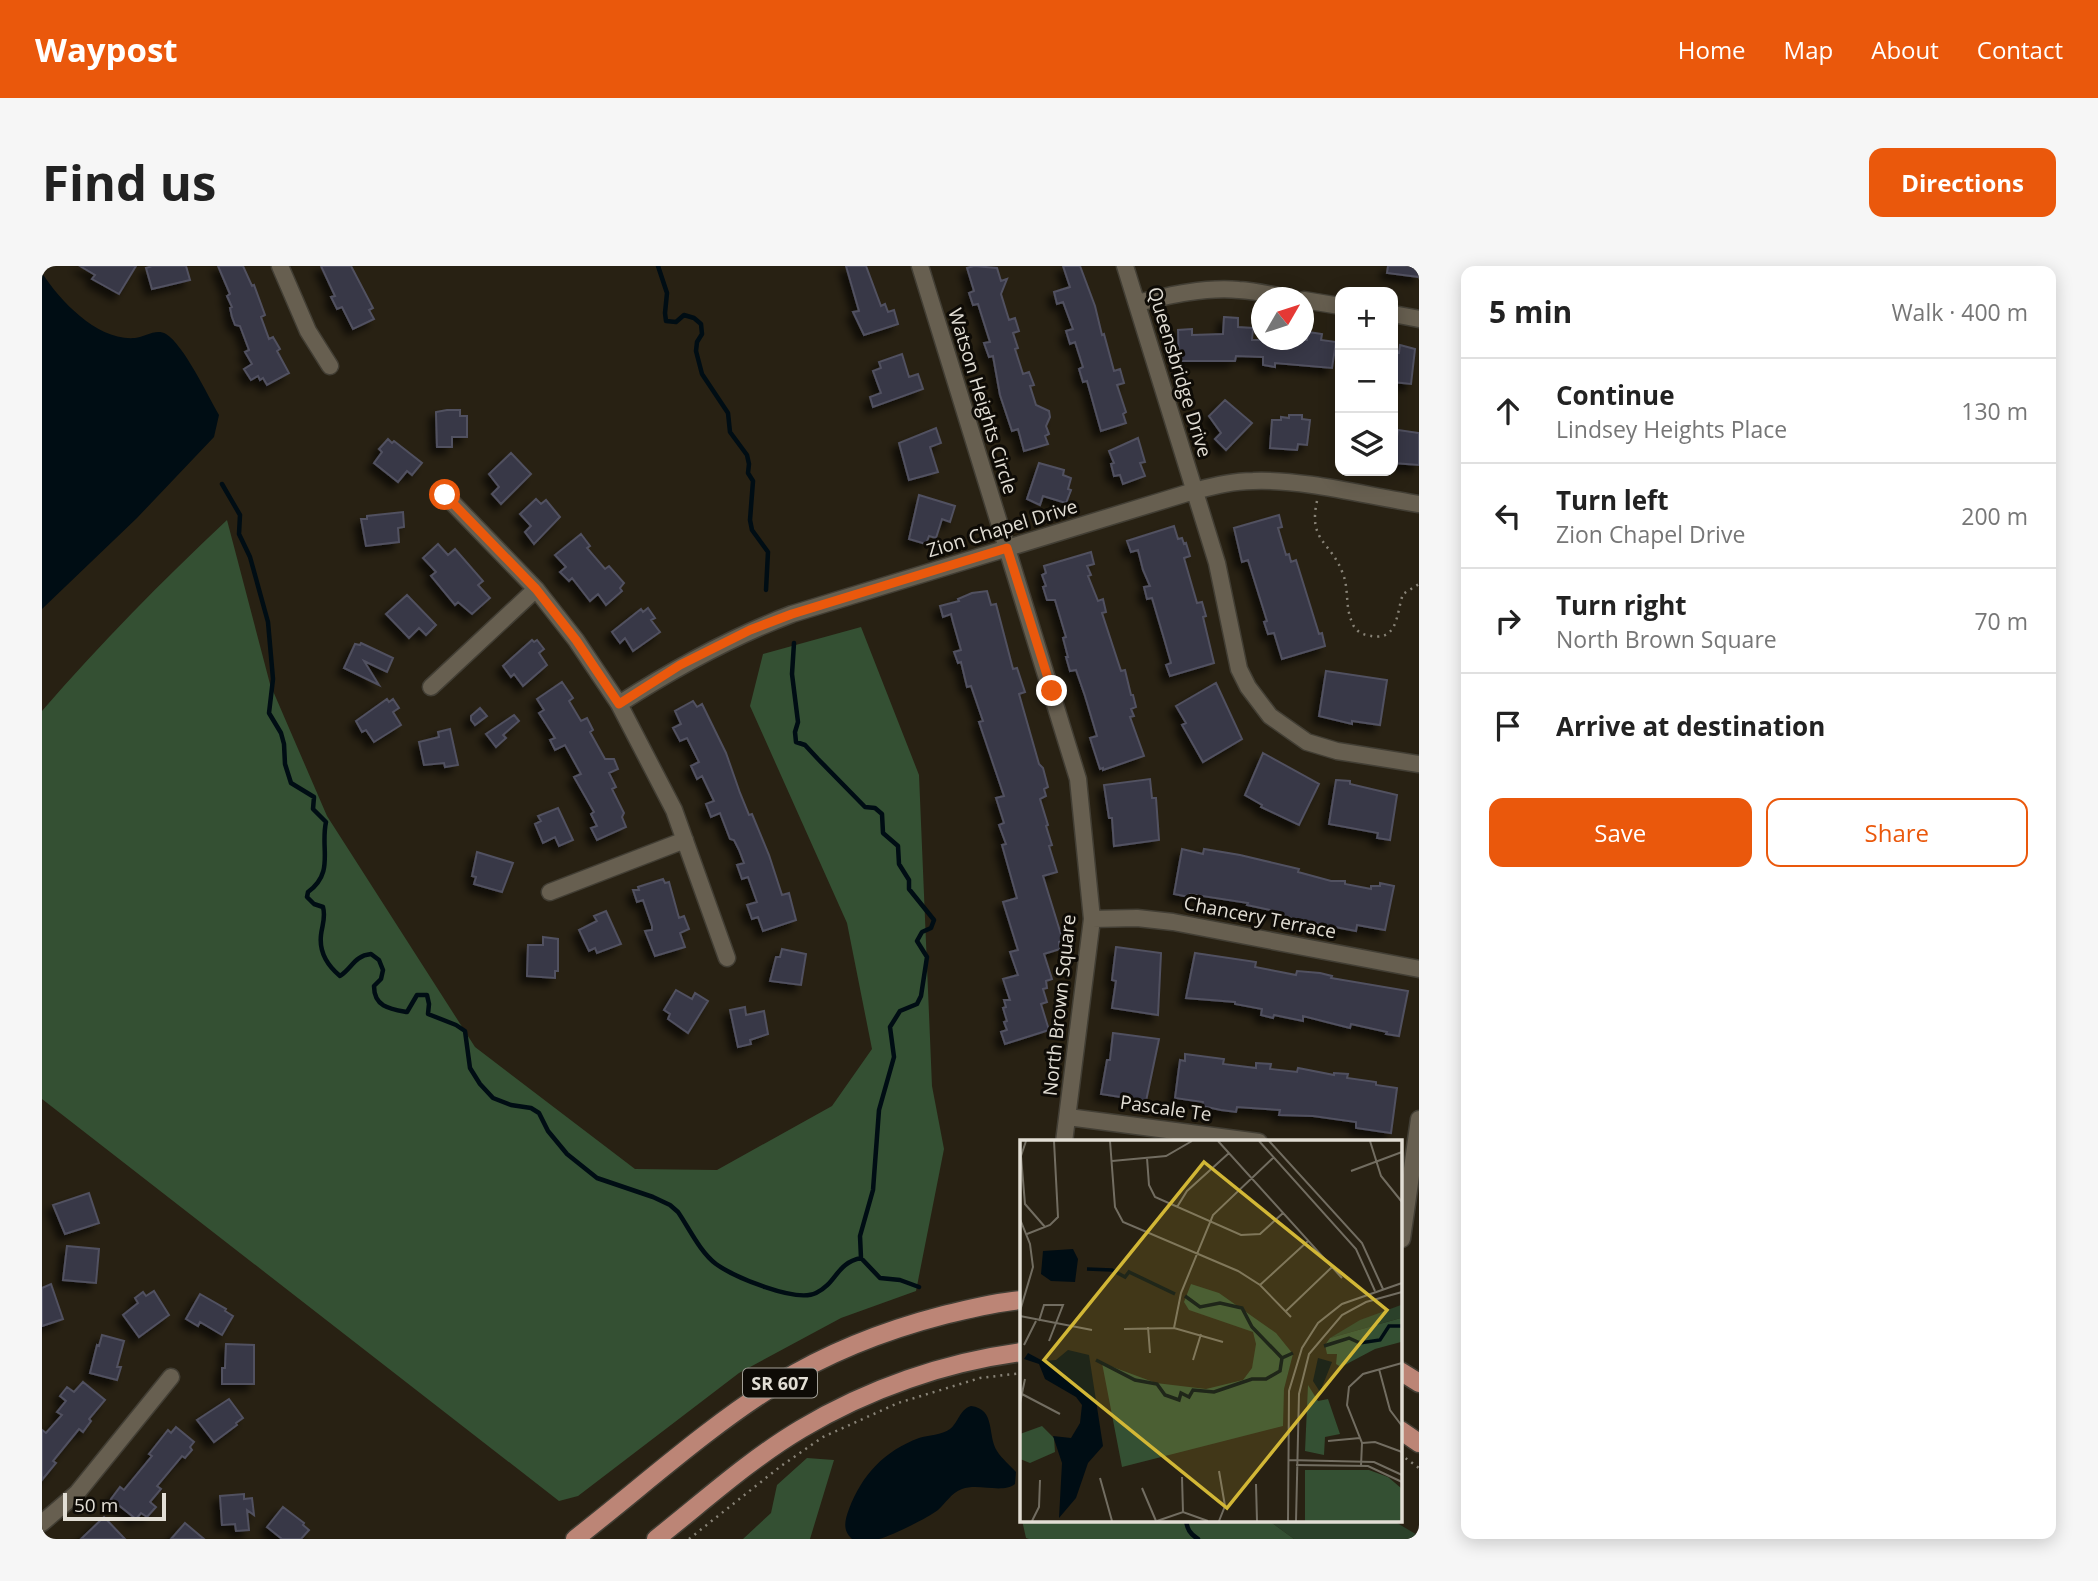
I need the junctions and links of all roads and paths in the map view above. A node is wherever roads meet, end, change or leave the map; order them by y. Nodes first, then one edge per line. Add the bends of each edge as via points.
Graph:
1 (280, 266) edge
2 (920, 266) edge
3 (1125, 266) edge
4 (1251, 292) edge
5 (1314, 302) edge
6 (1137, 303) junction
7 (1335, 305) edge
8 (1398, 315) edge
9 (1419, 318) edge
10 (330, 366) dead end
11 (1320, 487) junction
12 (1194, 491) junction
13 (445, 495) dead end
14 (1419, 504) edge
15 (1007, 548) junction
16 (1419, 584) edge
17 (536, 589) junction
18 (431, 687) dead end
19 (619, 704) junction
20 (1419, 764) edge
21 (685, 840) junction
22 (550, 892) dead end
23 (1092, 919) junction
24 (727, 958) dead end
25 (1419, 968) edge
26 (1068, 1116) junction
27 (1419, 1119) edge
28 (1064, 1140) edge
29 (1244, 1140) edge
30 (1406, 1161) edge
31 (1402, 1239) dead end
32 (1020, 1300) edge
33 (1020, 1352) edge
34 (1402, 1372) edge
35 (1020, 1373) edge
36 (171, 1377) dead end
37 (1419, 1383) edge
38 (1402, 1431) edge
39 (1419, 1443) edge
40 (1402, 1455) edge
41 (1419, 1468) edge
42 (42, 1523) edge
43 (575, 1539) edge
44 (656, 1539) edge
45 (689, 1539) edge

1 - 10 street via 308,331
2 - 15 street, Watson Heights Circle
3 - 6 street, Queensbridge Drive
4 - 6 street via 1216,290
5 - 7 street
6 - 12 street, Queensbridge Drive
8 - 9 street
11 - 12 street, Zion Chapel Drive via 1254,480
11 - 14 street, Zion Chapel Drive
11 - 16 path via 1313,518 1317,535 1345,577 1352,624 1359,632 1379,637 1389,633 1397,624 1403,594
12 - 15 street, Zion Chapel Drive
12 - 20 street, Queensbridge Drive via 1225,594 1239,668 1256,701 1307,742
13 - 17 street
15 - 19 street, Zion Chapel Drive via 750,630 680,665
15 - 23 street, North Brown Square via 1078,779
17 - 18 street
17 - 19 street
19 - 21 street
21 - 22 street
21 - 24 street
23 - 25 street, Chancery Terrace via 1173,922
23 - 26 street, North Brown Square
26 - 28 street, North Brown Square
26 - 29 street, Pascale Te
27 - 30 street
30 - 31 street
32 - 43 main road, SR 607 via 917,1322 863,1340 806,1367 719,1424
33 - 44 main road, SR 607 via 931,1372 828,1413 768,1451
34 - 37 main road
35 - 45 path via 980,1378 898,1403 823,1437
36 - 42 street via 77,1493
38 - 39 main road
40 - 41 path

